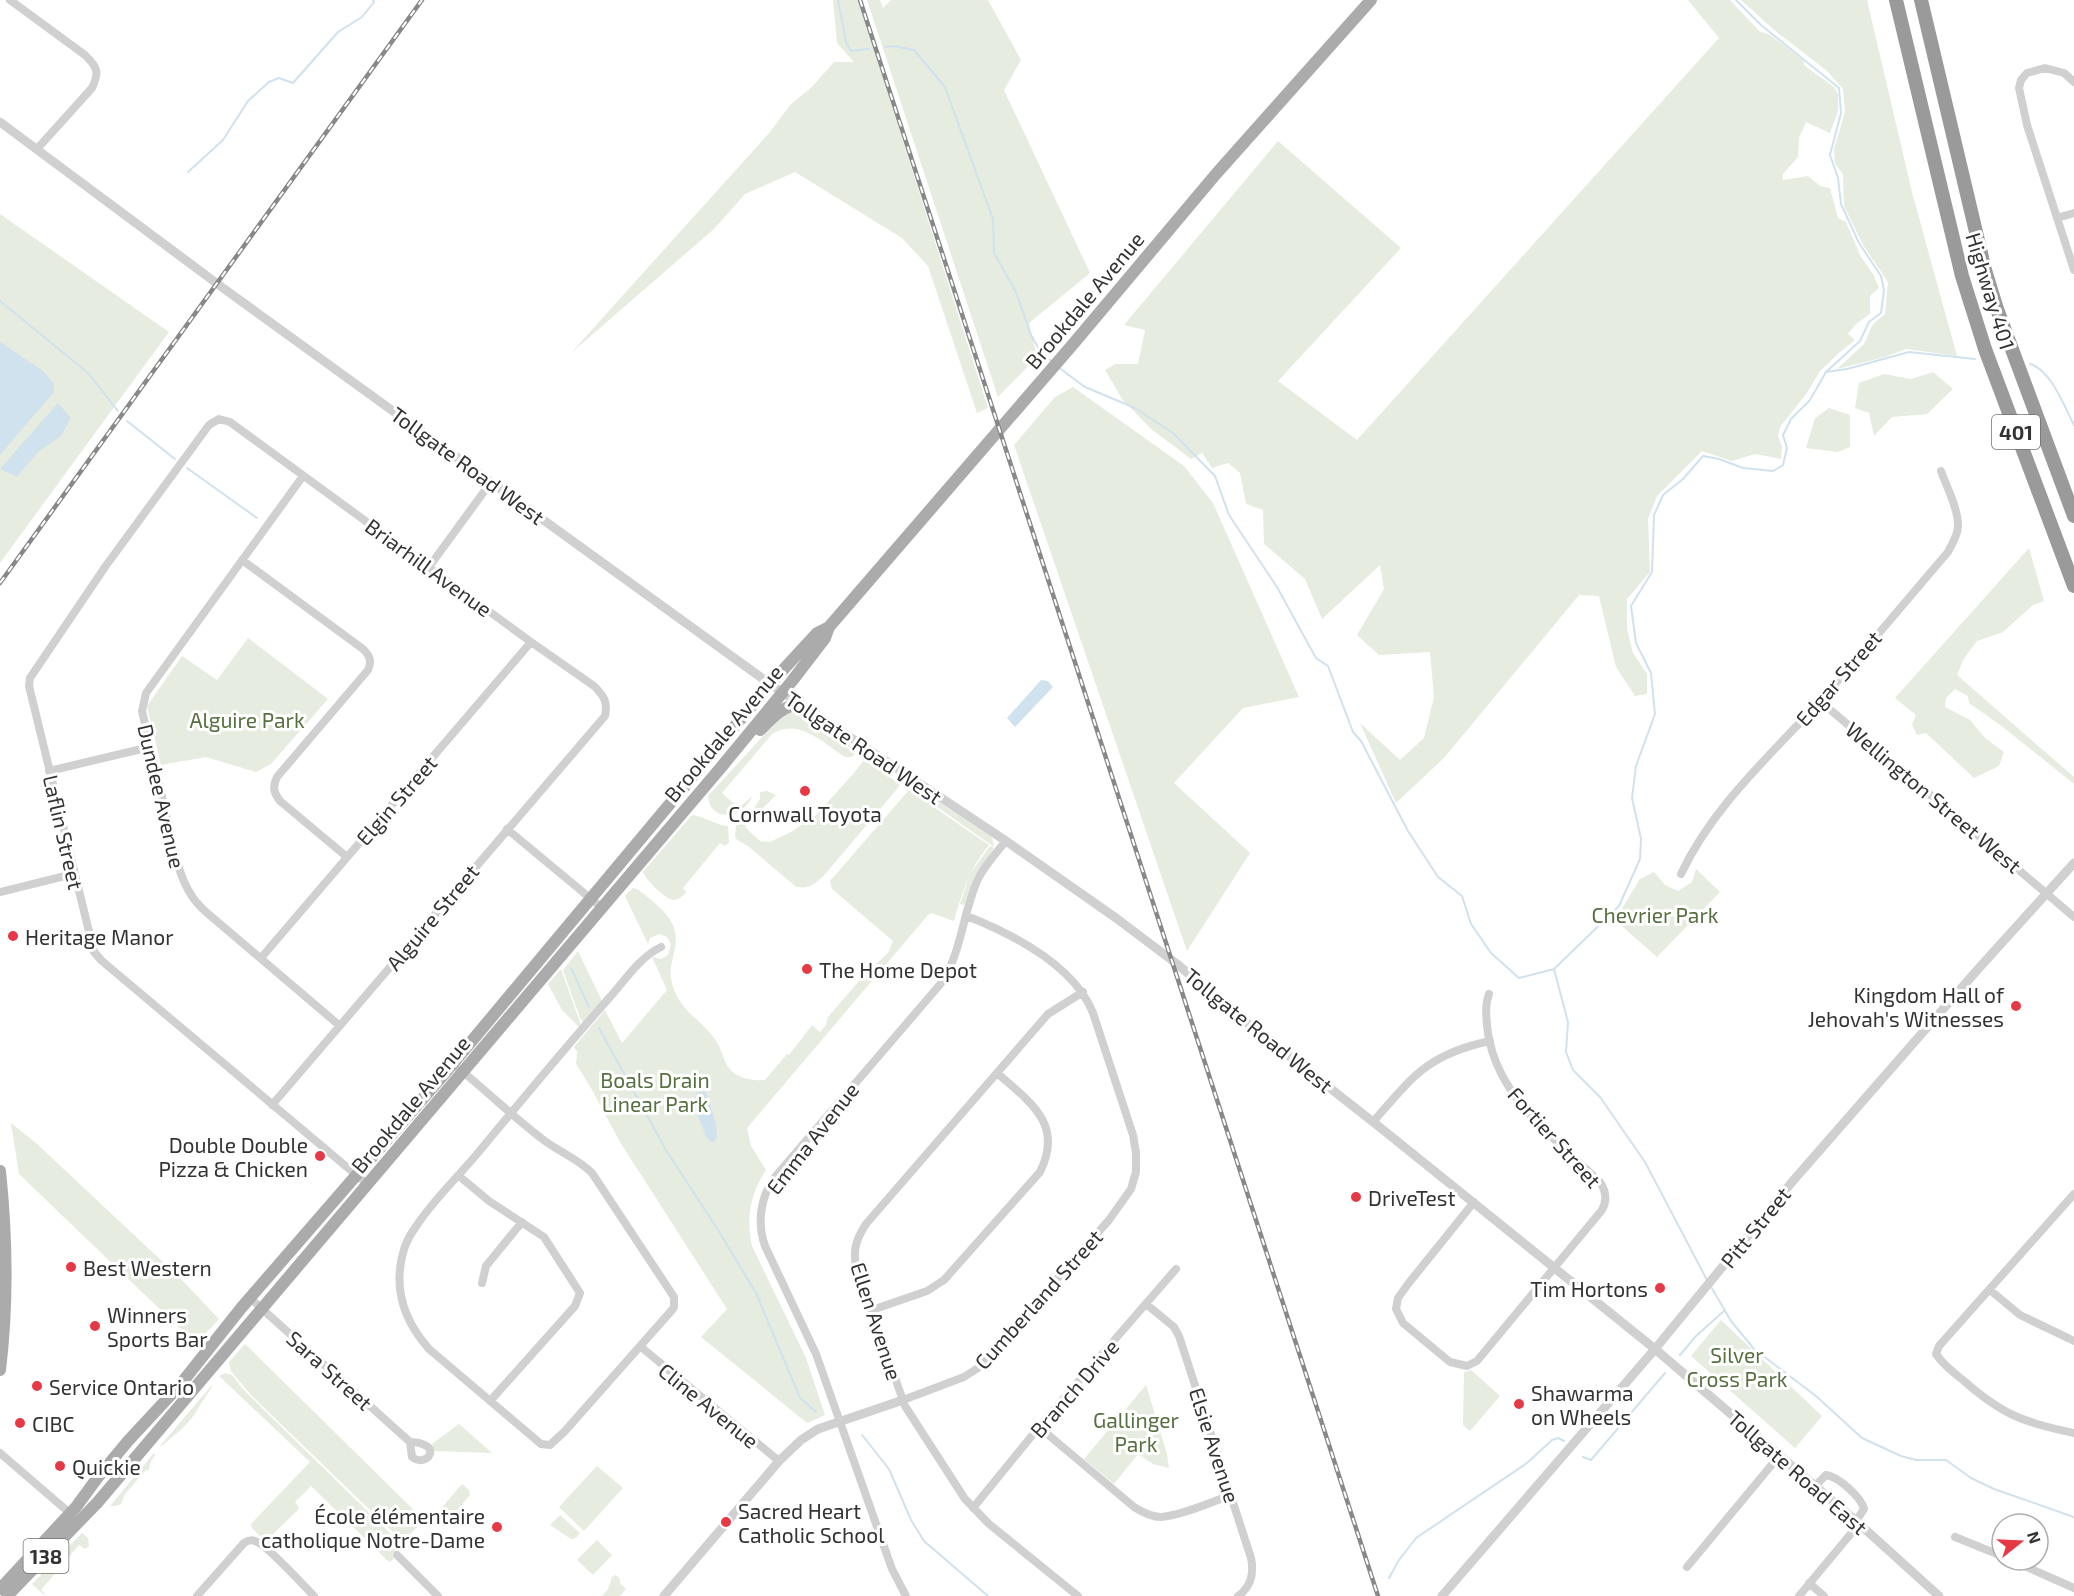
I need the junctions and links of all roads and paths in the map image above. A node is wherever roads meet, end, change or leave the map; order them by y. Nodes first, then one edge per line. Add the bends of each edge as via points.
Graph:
1 (10, 0) edge
2 (1371, 0) edge
3 (1888, 0) edge
4 (1896, 0) edge
5 (1921, 0) edge
6 (1912, 70) junction
7 (2074, 82) edge
8 (0, 122) edge
9 (37, 149) junction
10 (2074, 213) edge
11 (2057, 218) junction
12 (2074, 270) edge
13 (222, 419) joint
14 (1941, 471) dead end
15 (303, 476) junction
16 (491, 482) junction
17 (2074, 516) edge
18 (242, 560) junction
19 (429, 567) junction
20 (2074, 586) edge
21 (829, 627) junction
22 (531, 642) junction
23 (770, 684) junction
24 (782, 692) junction
25 (1820, 701) junction
26 (799, 704) junction
27 (593, 729) joint
28 (150, 747) junction
29 (723, 765) junction
30 (49, 771) junction
31 (507, 829) junction
32 (1006, 841) junction
33 (347, 857) junction
34 (2074, 863) edge
35 (73, 874) junction
36 (1681, 874) dead end
37 (0, 892) edge
38 (2047, 893) junction
39 (591, 899) junction
40 (602, 908) junction
41 (967, 916) junction
42 (2074, 917) edge
43 (661, 947) dead end
44 (261, 958) junction
45 (1083, 992) junction
46 (1489, 994) dead end
47 (340, 1026) junction
48 (1490, 1041) junction
49 (458, 1067) junction
50 (998, 1073) junction
51 (272, 1105) junction
52 (511, 1113) junction
53 (1373, 1122) junction
54 (0, 1171) edge
55 (356, 1174) junction
56 (459, 1176) junction
57 (367, 1184) junction
58 (2074, 1194) edge
59 (2, 1202) edge
60 (1474, 1202) junction
61 (522, 1222) junction
62 (1554, 1266) junction
63 (1176, 1269) dead end
64 (482, 1283) dead end
65 (1990, 1290) junction
66 (250, 1298) junction
67 (1146, 1304) junction
68 (262, 1309) junction
69 (872, 1310) junction
70 (2074, 1341) edge
71 (641, 1347) junction
72 (1655, 1349) junction
73 (0, 1370) edge
74 (903, 1400) junction
75 (490, 1401) junction
76 (840, 1420) junction
77 (1039, 1427) junction
78 (2074, 1433) edge
79 (410, 1442) dead end
80 (0, 1453) edge
81 (1779, 1456) junction
82 (778, 1461) junction
83 (1815, 1486) junction
84 (1231, 1495) junction
85 (973, 1508) junction
86 (75, 1518) junction
87 (1857, 1522) junction
88 (1955, 1537) dead end
89 (1990, 1551) edge
90 (397, 1555) dead end
91 (1687, 1567) dead end
92 (2038, 1572) edge
93 (1809, 1583) junction
94 (2074, 1588) edge
95 (0, 1589) edge
96 (7, 1596) edge
97 (197, 1596) edge
98 (314, 1596) edge
99 (438, 1596) edge
100 (664, 1596) edge
101 (906, 1596) edge
102 (1078, 1596) edge
103 (1238, 1596) edge
104 (1442, 1596) edge
105 (1798, 1596) edge
106 (1824, 1596) edge
107 (1939, 1596) edge

1 - 9 street via 85,55 95,65 98,76 92,88
2 - 21 main road, Brookdale Avenue via 1216,174
3 - 6 highway
4 - 6 highway, Highway 401 / 401
5 - 17 highway, Highway 401 / 401 via 1982,259
6 - 20 highway, Highway 401 / 401 via 1970,304
7 - 11 street via 2064,73 2045,68 2027,73 2019,88
8 - 9 street, Tollgate Road West
9 - 16 street, Tollgate Road West
10 - 11 street
11 - 12 street
13 - 15 street, Briarhill Avenue
13 - 30 street, Laflin Street via 209,424 30,678
14 - 25 street, Edgar Street via 1956,514 1955,540
15 - 18 street, Dundee Avenue
15 - 19 street, Briarhill Avenue
16 - 19 street
16 - 23 street, Tollgate Road West
18 - 28 street, Dundee Avenue via 146,693 142,711
18 - 33 street via 369,656 368,670 277,777 274,788 280,801
19 - 22 street, Briarhill Avenue
21 - 23 main road, Brookdale Avenue via 817,633
21 - 24 main road, Brookdale Avenue via 825,638
22 - 27 street, Briarhill Avenue via 603,695 607,704 605,716
22 - 33 street, Elgin Street
23 - 24 street, Tollgate Road West
23 - 39 main road, Brookdale Avenue
24 - 26 street, Tollgate Road West
24 - 29 main road, Brookdale Avenue
25 - 36 street, Edgar Street via 1727,800
25 - 38 street, Wellington Street West
26 - 29 main road via 777,713 737,758
26 - 32 street, Tollgate Road West
27 - 31 street, Alguire Street
28 - 30 street
28 - 44 street, Dundee Avenue via 187,889 200,907
29 - 40 main road, Brookdale Avenue
30 - 35 street, Laflin Street
31 - 39 street
31 - 47 street, Alguire Street
32 - 41 street, Emma Avenue via 977,880
32 - 53 street, Tollgate Road West via 1177,964
33 - 44 street, Elgin Street
34 - 38 street, Pitt Street
35 - 37 street
35 - 51 street, Laflin Street via 96,955
38 - 42 street, Wellington Street West
38 - 72 street, Pitt Street via 1816,1155
39 - 40 street
39 - 49 main road, Brookdale Avenue
40 - 49 main road, Brookdale Avenue
41 - 45 street, Cumberland Street via 1026,944
41 - 76 street, Emma Avenue via 943,981 780,1171 763,1200 763,1240 816,1354
43 - 52 street via 650,952
44 - 47 street, Dundee Avenue
45 - 50 street, Ellen Avenue via 1048,1014
45 - 74 street, Cumberland Street via 1133,1134 1136,1172 1131,1190 978,1368
46 - 48 street, Fortier Street via 1486,1002
47 - 51 street, Alguire Street
48 - 53 street via 1452,1052 1424,1067
48 - 62 street, Fortier Street via 1498,1069 1512,1094 1600,1182 1605,1193 1602,1210
49 - 52 street
49 - 55 main road, Brookdale Avenue
49 - 57 main road, Brookdale Avenue
50 - 69 street, Ellen Avenue via 860,1234 855,1262
50 - 69 street via 1034,1105 1044,1121 1047,1154 1040,1172 944,1280 927,1291
51 - 55 street, Laflin Street
52 - 56 street
52 - 71 street via 592,1173 674,1297 674,1308
53 - 60 street, Tollgate Road West
54 - 59 main road
55 - 57 street, Laflin Street
55 - 66 main road, Brookdale Avenue
56 - 61 street
56 - 75 street via 410,1237 399,1272 401,1301 416,1335
57 - 68 main road, Brookdale Avenue
58 - 65 street
59 - 73 main road via 6,1308
60 - 62 street, Tollgate Road West
60 - 62 street via 1396,1304 1403,1323 1450,1362 1467,1366 1477,1361
61 - 64 street via 486,1266
61 - 75 street via 544,1237 577,1286 580,1298
62 - 72 street, Tollgate Road West
63 - 67 street, Branch Drive
65 - 70 street via 2020,1315
65 - 78 street via 1936,1354 2000,1410 2040,1427
66 - 68 street, Sara Street
66 - 86 main road, Brookdale Avenue via 128,1442
67 - 77 street, Branch Drive
67 - 84 street, Elsie Avenue via 1179,1336
68 - 79 street, Sara Street
68 - 86 main road, Brookdale Avenue / 138 via 149,1442
69 - 74 street, Ellen Avenue
71 - 75 street via 550,1445 541,1444
71 - 82 street, Cline Avenue
72 - 81 street, Tollgate Road East
72 - 104 street, Pitt Street
74 - 76 street, Cumberland Street
74 - 85 street, Ellen Avenue
76 - 82 street, Cumberland Street via 809,1434
76 - 101 street, Emma Avenue via 892,1569
77 - 84 street via 1147,1515 1161,1517
77 - 85 street, Branch Drive
80 - 86 street
81 - 83 street, Tollgate Road East
81 - 91 street
82 - 100 street, Cumberland Street
83 - 87 street, Tollgate Road East
83 - 87 street via 1826,1475 1835,1477 1862,1502 1864,1509
84 - 103 street, Elsie Avenue via 1253,1566 1250,1583
85 - 102 street, Ellen Avenue
86 - 95 main road, Brookdale Avenue
86 - 96 main road, Brookdale Avenue / 138
87 - 93 street
87 - 107 street, Tollgate Road East
88 - 89 street
90 - 99 street
92 - 94 street
93 - 105 street
93 - 106 street
97 - 98 street via 247,1541 255,1540

